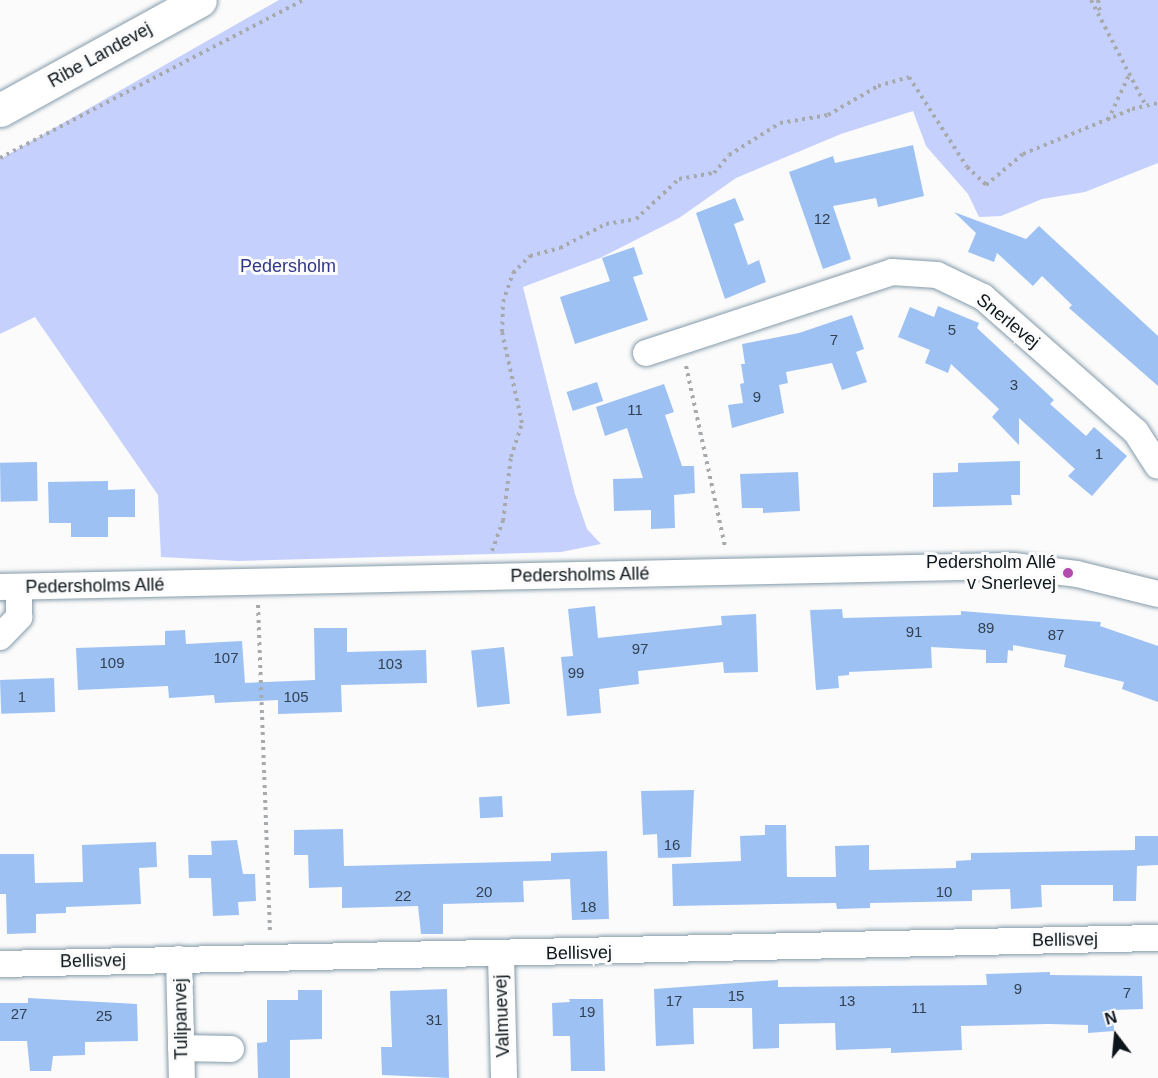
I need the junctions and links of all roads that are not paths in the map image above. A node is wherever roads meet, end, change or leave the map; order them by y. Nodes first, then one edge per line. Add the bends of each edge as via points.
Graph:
1 (200, 0) edge
2 (0, 110) edge
3 (646, 352) dead end
4 (1158, 466) edge
5 (10, 588) edge
6 (1158, 594) edge
7 (0, 637) edge
8 (1158, 938) edge
9 (501, 955) junction
10 (179, 959) junction
11 (0, 964) edge
12 (181, 1048) junction
13 (231, 1049) dead end
14 (182, 1078) edge
15 (504, 1078) edge

1 - 2 main road, Ribe Landevej
3 - 4 street, Snerlevej via 892,272 937,275 983,297 1136,432
5 - 6 street, Pedersholms Allé via 1014,566 1077,574
5 - 7 street via 19,617
8 - 9 street, Bellisvej
9 - 10 street, Bellisvej
9 - 15 street, Valmuevej
10 - 11 street, Bellisvej
10 - 12 street, Tulipanvej
12 - 13 street
12 - 14 street, Tulipanvej

